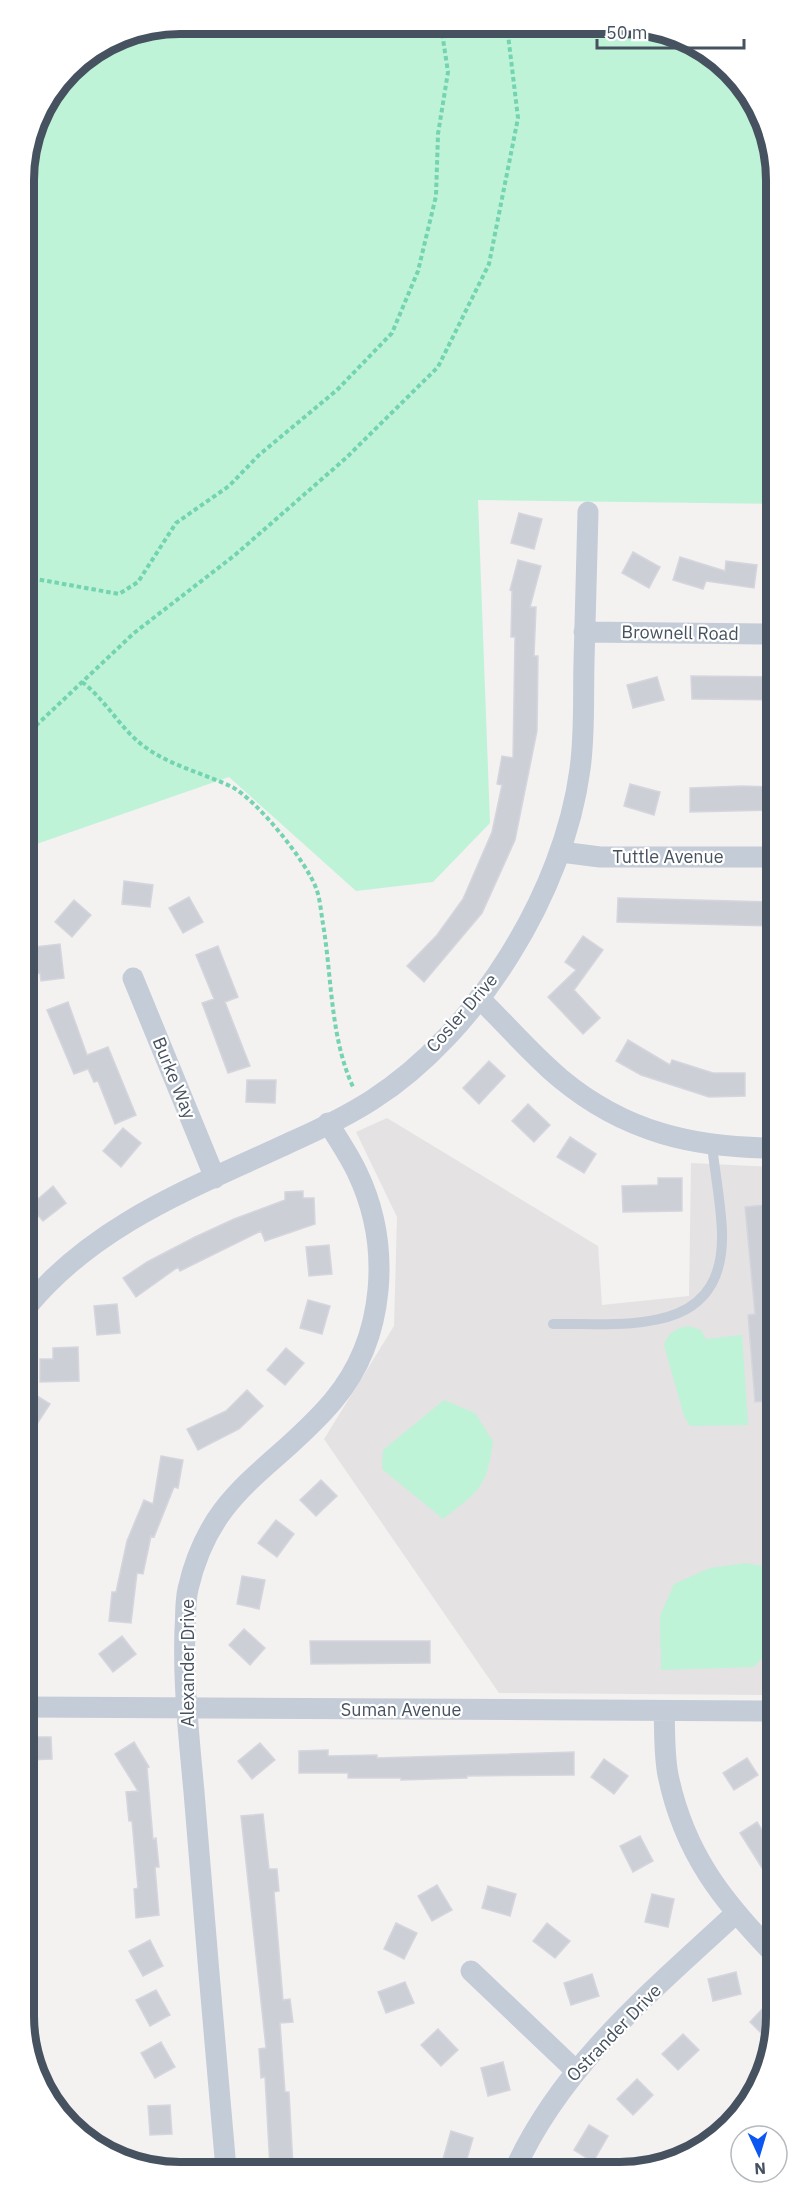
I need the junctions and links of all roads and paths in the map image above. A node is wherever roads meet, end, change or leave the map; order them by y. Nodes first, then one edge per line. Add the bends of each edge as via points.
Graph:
1 (442, 34) edge
2 (508, 34) edge
3 (588, 512) dead end
4 (35, 579) edge
5 (585, 632) junction
6 (766, 634) edge
7 (82, 682) junction
8 (35, 727) edge
9 (561, 852) junction
10 (766, 857) edge
11 (133, 978) dead end
12 (479, 998) junction
13 (362, 1105) junction
14 (328, 1123) junction
15 (712, 1145) junction
16 (766, 1148) edge
17 (214, 1178) junction
18 (34, 1298) edge
19 (553, 1324) dead end
20 (34, 1707) edge
21 (187, 1708) junction
22 (664, 1711) junction
23 (766, 1711) edge
24 (735, 1914) junction
25 (766, 1946) edge
26 (471, 1971) dead end
27 (575, 2070) junction
28 (225, 2162) edge
29 (517, 2162) edge

1 - 4 path via 448,72 438,134 436,196 418,271 392,333 337,390 259,455 229,486 176,523 138,582 119,594
2 - 7 path via 518,118 489,264 438,367 346,458 235,555 134,633
3 - 5 street, Cosler Drive
5 - 6 street, Brownell Road
5 - 9 street, Cosler Drive via 580,768
7 - 8 path
7 - 13 path via 106,703 124,731 146,748 235,789 275,826 293,852 316,887 345,1072
9 - 10 street, Tuttle Avenue via 600,857
9 - 12 street, Cosler Drive via 532,916
11 - 17 street, Burke Way
12 - 13 street, Cosler Drive via 407,1073
12 - 15 street via 559,1077 594,1103 637,1126
13 - 14 street, Cosler Drive
14 - 17 street, Cosler Drive
14 - 21 street, Alexander Drive via 357,1172 375,1229 379,1289 374,1317 353,1370 333,1401 238,1490 206,1537 187,1593
15 - 16 street
15 - 19 lane via 722,1234 717,1270 709,1291 682,1314 644,1322
17 - 18 street, Cosler Drive via 171,1196 113,1230 63,1269
20 - 21 street, Suman Avenue
21 - 22 street, Suman Avenue
21 - 28 street, Alexander Drive
22 - 23 street, Suman Avenue
22 - 24 street via 668,1773 677,1808 705,1872
24 - 25 street
24 - 27 street, Ostrander Drive
26 - 27 street
27 - 29 street, Ostrander Drive

